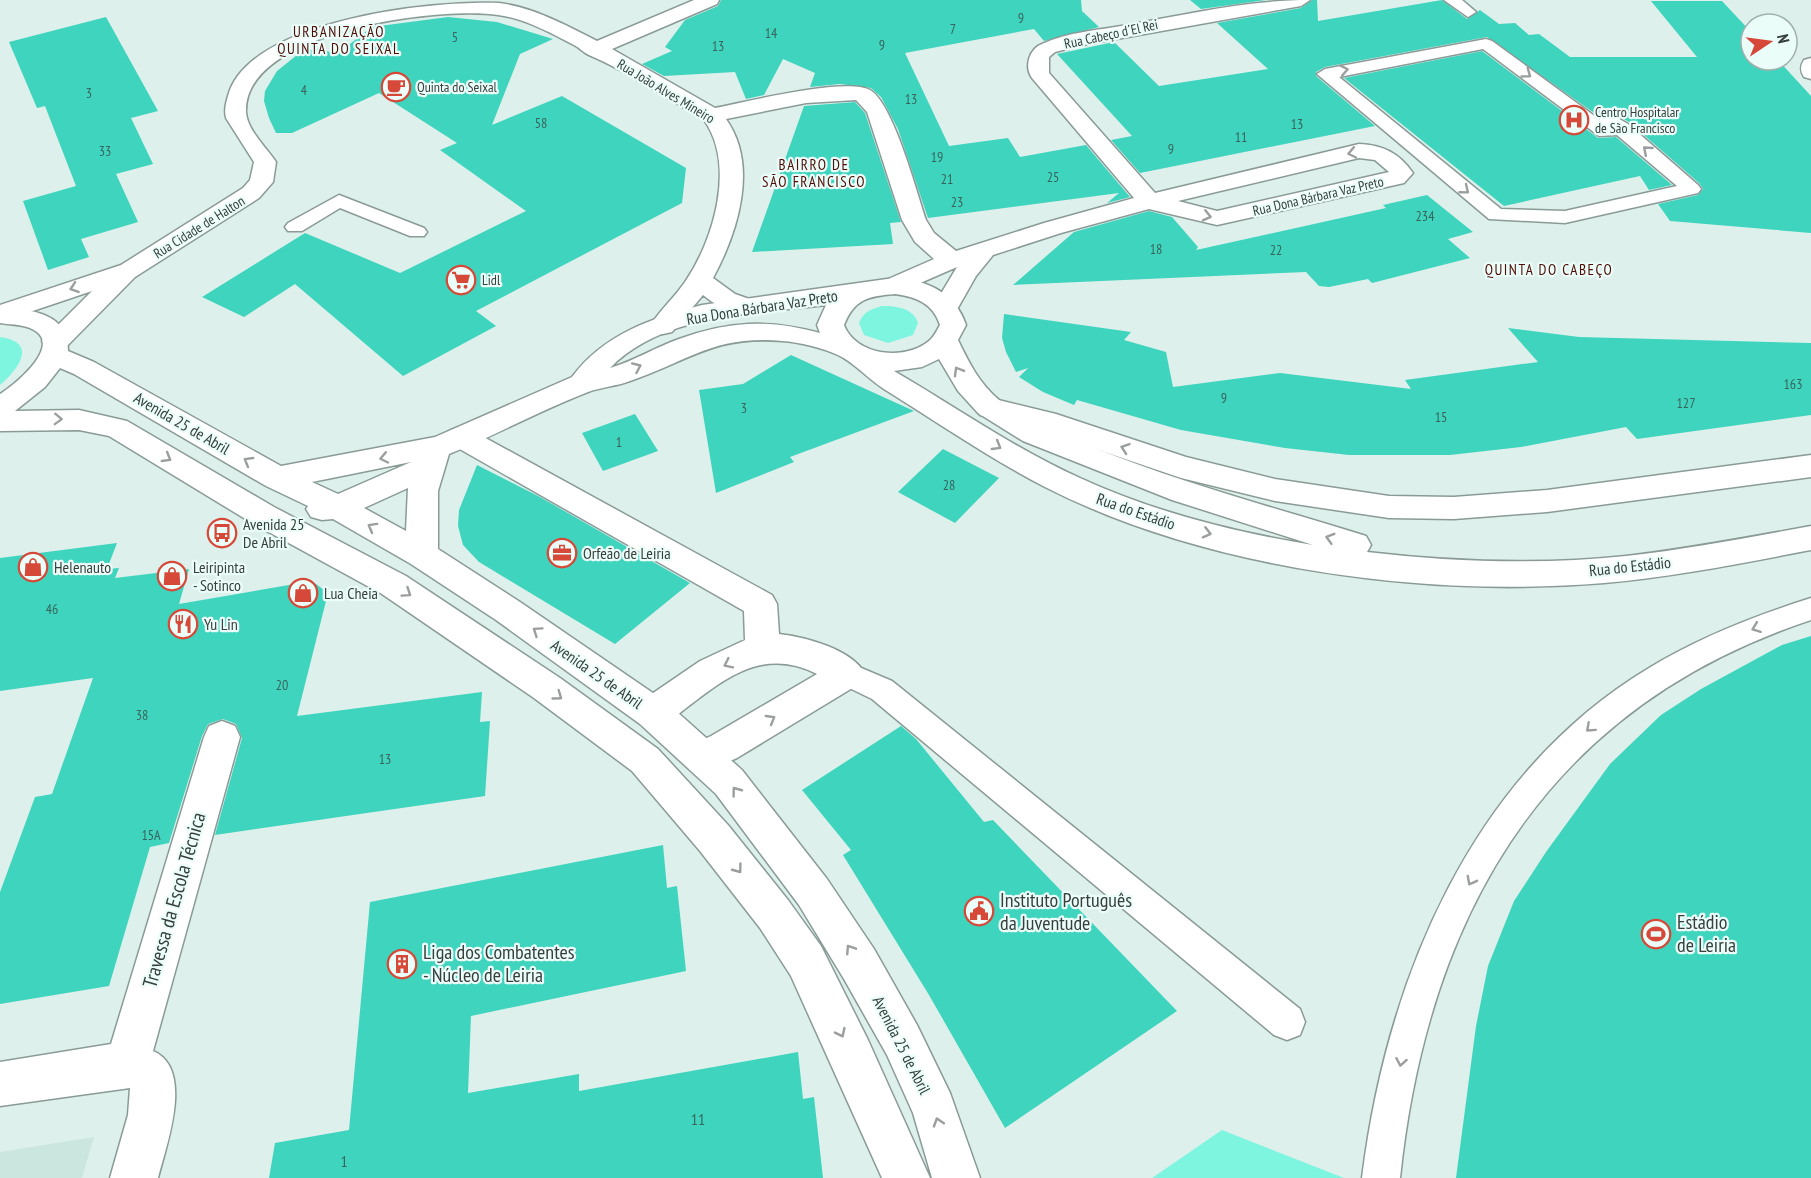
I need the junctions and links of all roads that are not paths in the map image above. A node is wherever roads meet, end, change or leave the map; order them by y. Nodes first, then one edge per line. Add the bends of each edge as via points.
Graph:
1 (710, 0) edge
2 (1301, 0) edge
3 (1452, 0) edge
4 (1468, 12) dead end
5 (1487, 26) dead end
6 (594, 50) junction
7 (1811, 64) edge
8 (1811, 73) edge
9 (712, 115) junction
10 (1622, 128) junction
11 (1420, 153) junction
12 (1390, 160) junction
13 (1150, 202) junction
14 (295, 227) dead end
15 (417, 232) dead end
16 (984, 250) junction
17 (950, 260) junction
18 (130, 270) junction
19 (700, 280) junction
20 (895, 286) junction
21 (856, 293) junction
22 (746, 307) junction
23 (946, 307) junction
24 (0, 315) edge
25 (663, 326) junction
26 (945, 342) junction
27 (55, 348) junction
28 (851, 352) junction
29 (582, 384) junction
30 (0, 407) edge
31 (990, 408) junction
32 (0, 421) edge
33 (443, 450) junction
34 (1811, 466) edge
35 (1181, 467) junction
36 (1034, 469) junction
37 (1131, 475) junction
38 (277, 478) junction
39 (337, 507) junction
40 (263, 515) junction
41 (1811, 538) edge
42 (422, 555) junction
43 (1446, 572) junction
44 (1811, 609) edge
45 (764, 650) junction
46 (847, 675) junction
47 (653, 713) junction
48 (222, 737) dead end
49 (702, 757) junction
50 (645, 760) junction
51 (1287, 1022) dead end
52 (126, 1064) junction
53 (0, 1084) edge
54 (134, 1178) edge
55 (906, 1178) edge
56 (956, 1178) edge
57 (1381, 1178) edge

1 - 6 street
2 - 13 street, Rua Cabeço d´El Rei via 1082,39 1048,48 1039,55 1039,74
3 - 4 lane
5 - 10 lane
6 - 9 street, Rua João Alves Mineiro
6 - 18 street, Rua Cidade de Halton via 514,13 467,6 381,14 339,24 294,43 249,74 237,97 235,111 241,128 265,162 261,182 236,205
7 - 8 street
9 - 17 street via 806,97 863,95 877,110 914,220 924,237
9 - 19 street, Rua João Alves Mineiro via 724,131 730,181 722,228
11 -> 10 lane via 1496,214 1565,217 1691,189
11 -> 10 lane via 1325,74 1486,44 1605,132
11 - 12 lane
12 -> 13 street, Rua Dona Bárbara Vaz Preto via 1381,153 1359,151
13 -> 12 street, Rua Dona Bárbara Vaz Preto via 1217,218 1396,178 1401,173
13 - 16 street, Rua Dona Bárbara Vaz Preto
14 - 15 lane via 339,201
16 - 17 street, Rua Dona Bárbara Vaz Preto
16 - 23 street
17 - 20 street, Rua Dona Bárbara Vaz Preto
18 -> 24 street, Rua Cidade de Halton
18 - 27 street, Rua Cidade de Halton
19 - 22 street via 726,300
19 - 25 street, Rua João Alves Mineiro
20 - 21 street
20 - 23 street via 925,292
21 - 22 street, Rua Dona Bárbara Vaz Preto
21 - 28 street via 834,312 830,324 833,336
22 - 25 street, Rua Dona Bárbara Vaz Preto via 702,313
23 - 26 street via 953,325
24 - 27 street via 30,318 42,324 51,331
25 - 29 street, Rua Dona Bárbara Vaz Preto via 609,352 590,369
26 - 28 street via 925,356 898,363
31 -> 26 street, Rua do Estádio via 957,372
27 - 30 street, Rua Cidade de Halton via 46,371 32,386
38 -> 27 street, Avenida 25 de Abril
29 -> 28 street, Rua Dona Bárbara Vaz Preto via 622,374 688,345 727,333 784,332
28 -> 36 street, Rua do Estádio via 880,375
29 - 33 street, Rua Dona Bárbara Vaz Preto
35 -> 31 street via 1046,421
31 - 37 street, Rua do Estádio via 1043,438
32 -> 40 street via 79,420 117,429
33 -> 38 street, Rua Dona Bárbara Vaz Preto
33 - 39 street, Rua Dona Bárbara Vaz Preto
33 - 42 street
33 - 45 street via 760,604
34 - 35 street via 1547,501 1454,508 1350,502 1275,490
35 - 37 street
36 - 37 street
36 -> 43 street, Rua do Estádio via 1096,498 1192,530 1328,560
43 -> 37 street, Rua do Estádio via 1245,514
38 - 39 street, Avenida 25 de Abril
39 - 40 street, Rua Dona Bárbara Vaz Preto
42 -> 39 street, Avenida 25 de Abril
40 -> 50 street via 394,585 548,688
41 - 43 street, Rua do Estádio via 1600,571
47 -> 42 street, Avenida 25 de Abril
44 -> 57 lane via 1707,647 1648,683 1611,709 1532,785 1494,837 1450,922 1405,1042
45 - 46 street via 800,652
45 -> 47 street via 726,664
49 -> 46 street
46 - 51 lane via 882,690
47 - 49 street, Avenida 25 de Abril
48 - 52 street, Travessa da Escola Técnica
49 - 50 street
56 -> 49 street, Avenida 25 de Abril via 934,1109 907,1049 859,964 799,874 729,782
50 -> 55 street via 714,838 806,961
52 - 53 street
52 - 54 street via 144,1070 152,1081 152,1103

